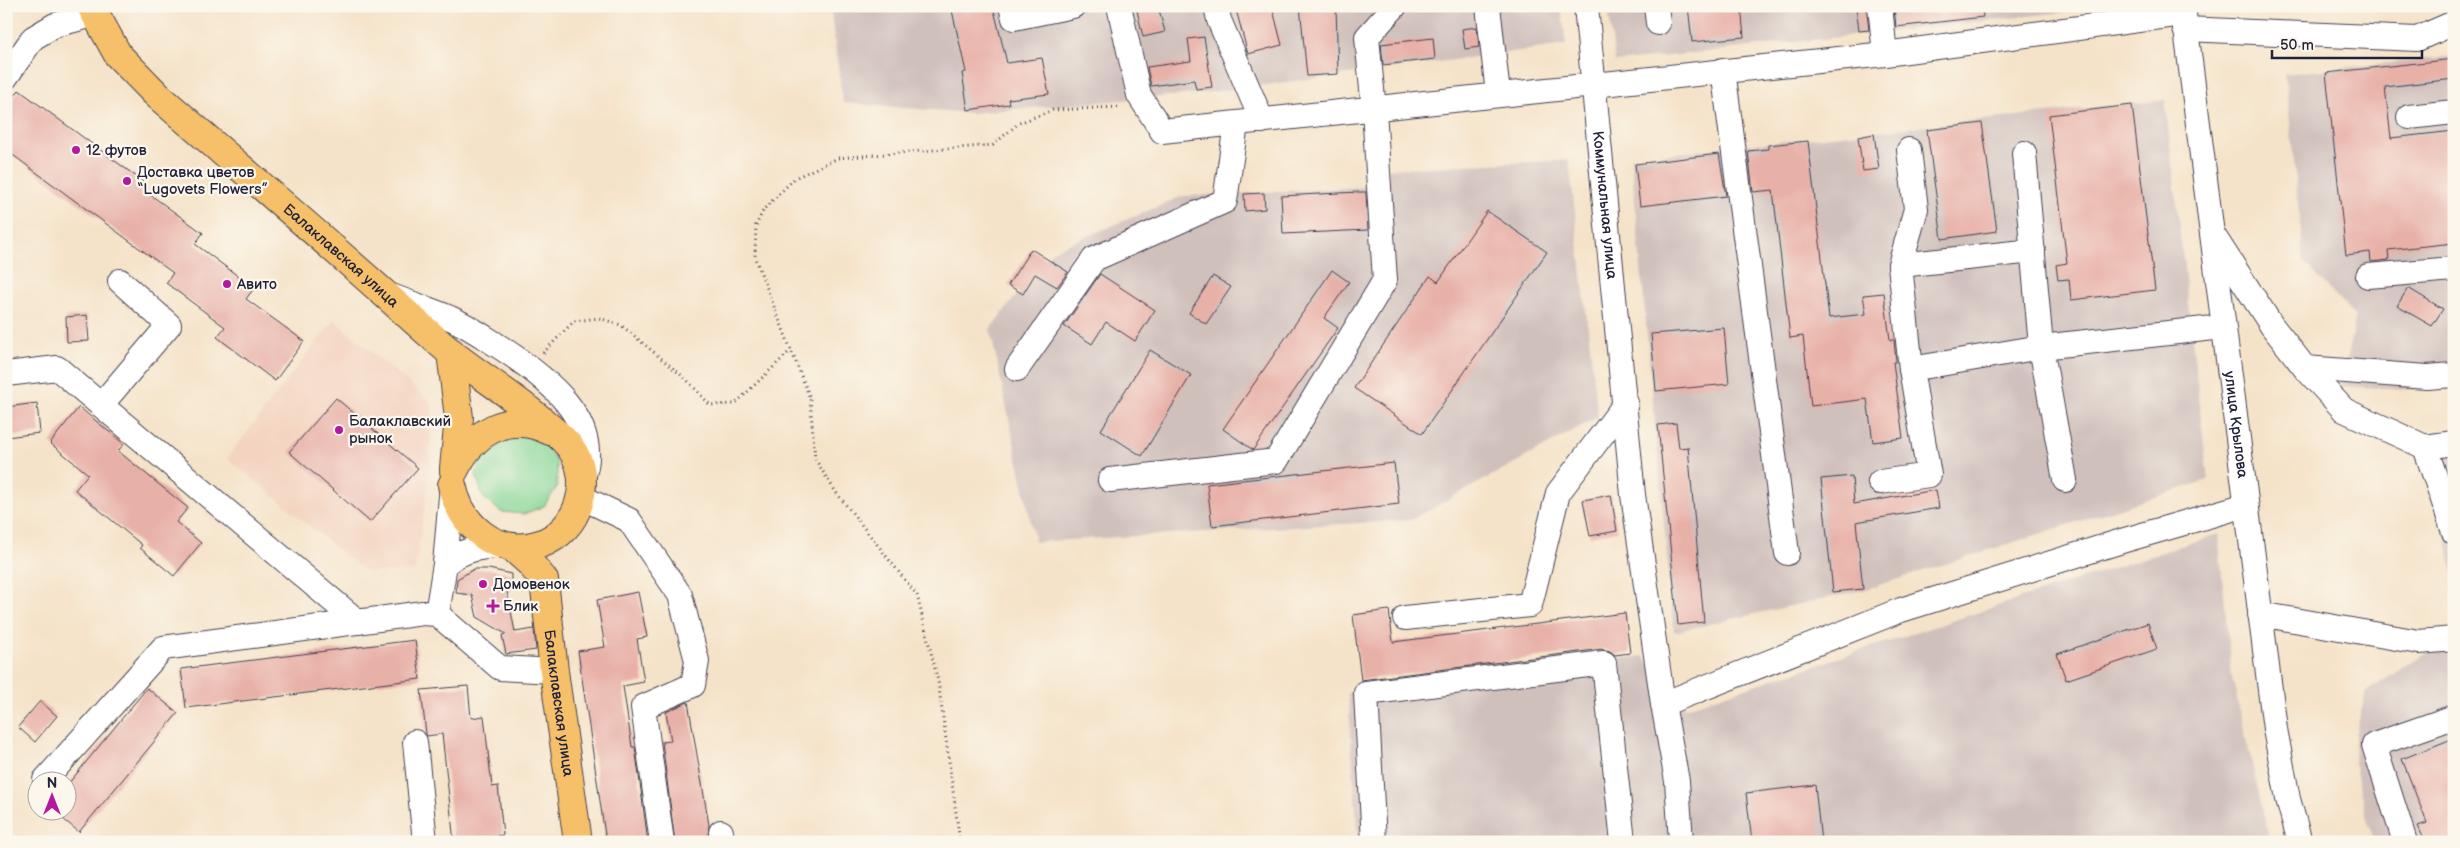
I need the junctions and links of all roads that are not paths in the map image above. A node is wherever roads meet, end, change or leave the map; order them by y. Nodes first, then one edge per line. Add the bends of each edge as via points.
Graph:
1 (1011, 6) edge
2 (1073, 6) edge
3 (1119, 6) edge
4 (1216, 6) edge
5 (1396, 6) edge
6 (1488, 6) edge
7 (1586, 6) edge
8 (1880, 6) edge
9 (92, 10) edge
10 (2184, 16) edge
11 (2454, 23) edge
12 (1885, 54) junction
13 (1723, 70) junction
14 (6, 77) edge
15 (1594, 84) junction
16 (1498, 94) junction
17 (1374, 110) junction
18 (2454, 112) edge
19 (2409, 117) dead end
20 (1262, 121) junction
21 (1236, 124) junction
22 (1909, 150) dead end
23 (2024, 153) dead end
24 (2211, 232) junction
25 (2033, 251) junction
26 (1900, 265) junction
27 (2454, 269) edge
28 (2368, 276) dead end
29 (120, 281) dead end
30 (385, 294) junction
31 (2223, 327) junction
32 (2041, 347) junction
33 (451, 352) junction
34 (2304, 368) junction
35 (1016, 369) dead end
36 (1911, 369) junction
37 (6, 374) edge
38 (2454, 375) edge
39 (1626, 402) junction
40 (101, 406) junction
41 (558, 435) junction
42 (2454, 443) edge
43 (2425, 447) junction
44 (453, 478) junction
45 (1110, 480) dead end
46 (2065, 480) dead end
47 (1880, 482) dead end
48 (582, 488) junction
49 (2246, 505) junction
50 (2454, 532) edge
51 (553, 538) junction
52 (508, 546) junction
53 (1788, 553) dead end
54 (445, 564) junction
55 (544, 580) junction
56 (437, 614) junction
57 (2260, 614) junction
58 (1405, 618) dead end
59 (358, 622) junction
60 (2454, 639) edge
61 (554, 670) junction
62 (1663, 704) junction
63 (2454, 717) edge
64 (415, 742) dead end
65 (54, 770) edge
66 (425, 842) edge
67 (578, 842) edge
68 (662, 842) edge
69 (1374, 842) edge
70 (1623, 842) edge
71 (1680, 842) edge
72 (2300, 842) edge
73 (2404, 842) edge

1 - 2 street via 1014,18
3 - 21 street via 1139,95 1162,131
4 - 20 street
5 - 17 street via 1367,37
6 - 16 street
7 - 15 street, Коммунальная улица
8 - 12 street
9 - 14 street via 55,24 33,38
9 - 30 main road, Балаклавская улица via 118,55 157,95
10 - 11 street via 2417,39
10 - 12 street
10 - 24 street, улица Крылова
12 - 13 street
13 - 15 street
13 - 53 street
15 - 16 street
15 - 39 street, Коммунальная улица
16 - 17 street
17 - 20 street
17 - 45 street via 1385,280 1276,461
18 - 19 street
20 - 21 street
21 - 35 street via 1225,200 1094,259
22 - 26 street via 1916,208
23 - 25 street
24 - 31 street, улица Крылова
24 - 34 street via 2272,326
25 - 26 street
25 - 32 street
26 - 36 street
27 - 28 street
29 - 40 street via 169,325
30 - 33 main road, Балаклавская улица
30 - 48 street via 458,322 531,368 573,410 582,428 588,465
31 - 32 street
31 - 49 street, улица Крылова
32 - 36 street
32 - 46 street
33 - 41 main road, Балаклавская улица via 510,394
33 - 44 main road via 459,418
34 - 38 street via 2427,377
34 - 43 street via 2344,410
36 - 47 street via 1929,475
37 - 40 street via 57,368
39 - 58 street via 1558,492 1530,605
39 - 62 street, Коммунальная улица via 1633,494
40 - 59 street
41 - 44 main road via 539,425 518,422 497,426 478,436 463,452
41 - 48 main road, Балаклавская улица via 570,447 578,463
42 - 43 street
43 - 50 street
44 - 52 main road via 454,498 468,523 490,540
44 - 54 street
48 - 51 main road via 571,520
48 - 68 street via 629,520 680,595 697,661 694,685 643,707
49 - 57 street, улица Крылова
49 - 62 street via 1900,610
51 - 52 main road via 528,547
51 - 55 main road, Балаклавская улица
52 - 54 street via 472,548 458,553
52 - 55 main road via 530,563
54 - 56 street
55 - 61 main road, Балаклавская улица
56 - 59 street via 415,613
56 - 61 street via 500,668
57 - 60 street via 2420,642
57 - 72 street, улица Крылова via 2275,729
59 - 65 street via 163,648
61 - 67 main road, Балаклавская улица
62 - 71 street, Коммунальная улица via 1677,781
63 - 73 street via 2374,745
64 - 66 street
69 - 70 street via 1366,693 1604,663

